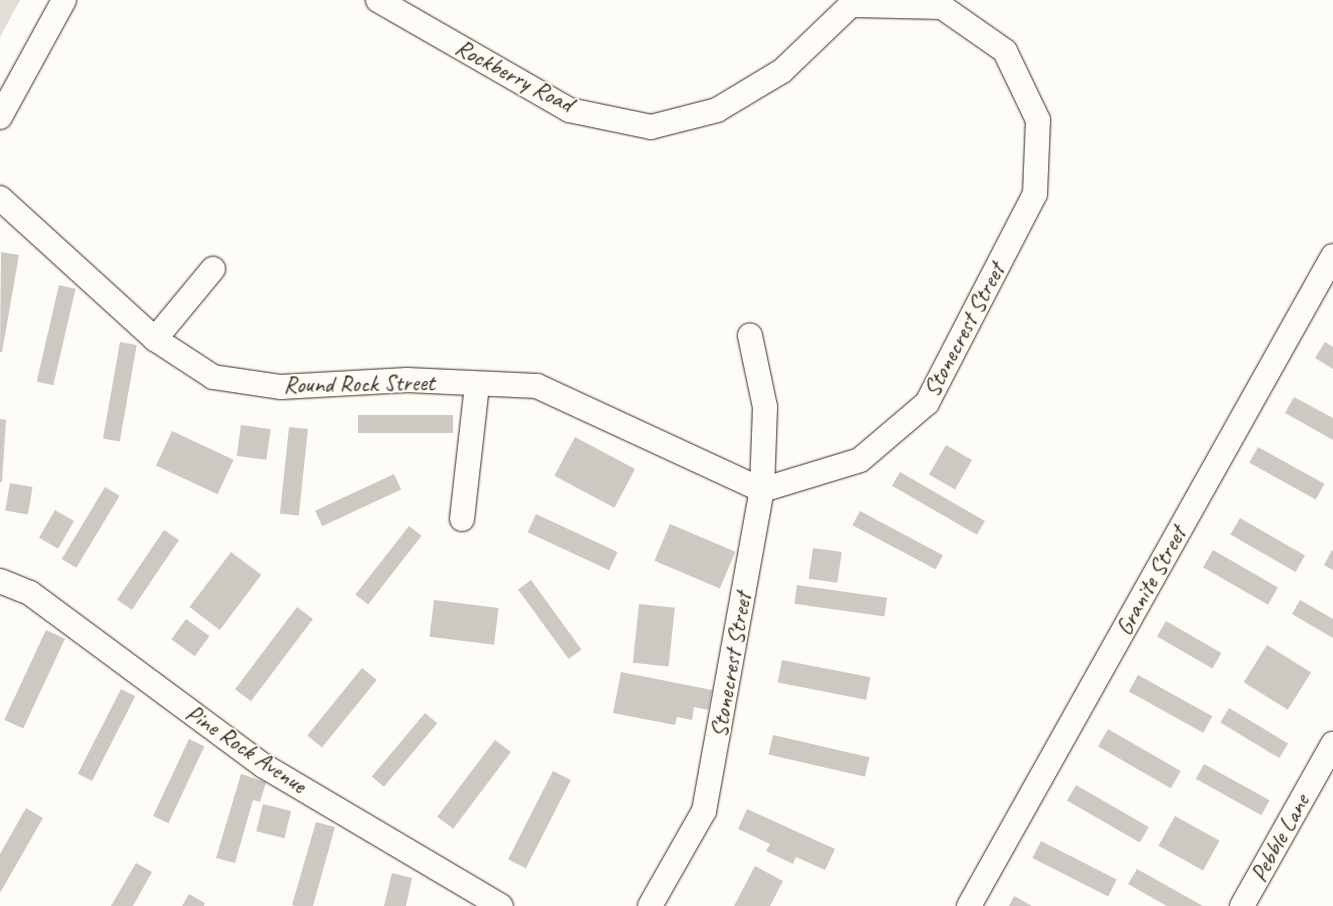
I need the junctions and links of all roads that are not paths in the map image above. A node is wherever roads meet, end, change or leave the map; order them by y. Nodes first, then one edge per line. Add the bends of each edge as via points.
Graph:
1 (64, 0) edge
2 (378, 0) edge
3 (856, 2) edge
4 (0, 118) edge
5 (0, 198) edge
6 (1333, 256) edge
7 (213, 269) dead end
8 (750, 336) dead end
9 (155, 339) junction
10 (477, 385) junction
11 (762, 490) junction
12 (462, 519) dead end
13 (0, 581) edge
14 (1333, 744) edge
15 (501, 906) edge
16 (650, 906) edge
17 (968, 906) edge
18 (1242, 906) edge

1 - 4 street
2 - 3 street, Rockberry Road via 569,110 651,127 726,105 782,71
3 - 11 street, Stonecrest Street via 942,7 1005,51 1038,120 1035,194 927,403 860,460
5 - 9 street, Round Rock Street
6 - 17 street, Granite Street
7 - 9 street
8 - 11 street via 765,407
9 - 10 street, Round Rock Street via 213,377 281,387 407,380
10 - 11 street, Round Rock Street via 538,386
10 - 12 street
11 - 16 street, Stonecrest Street via 704,811
13 - 15 street, Pine Rock Avenue via 30,593 264,766
14 - 18 street, Pebble Lane

